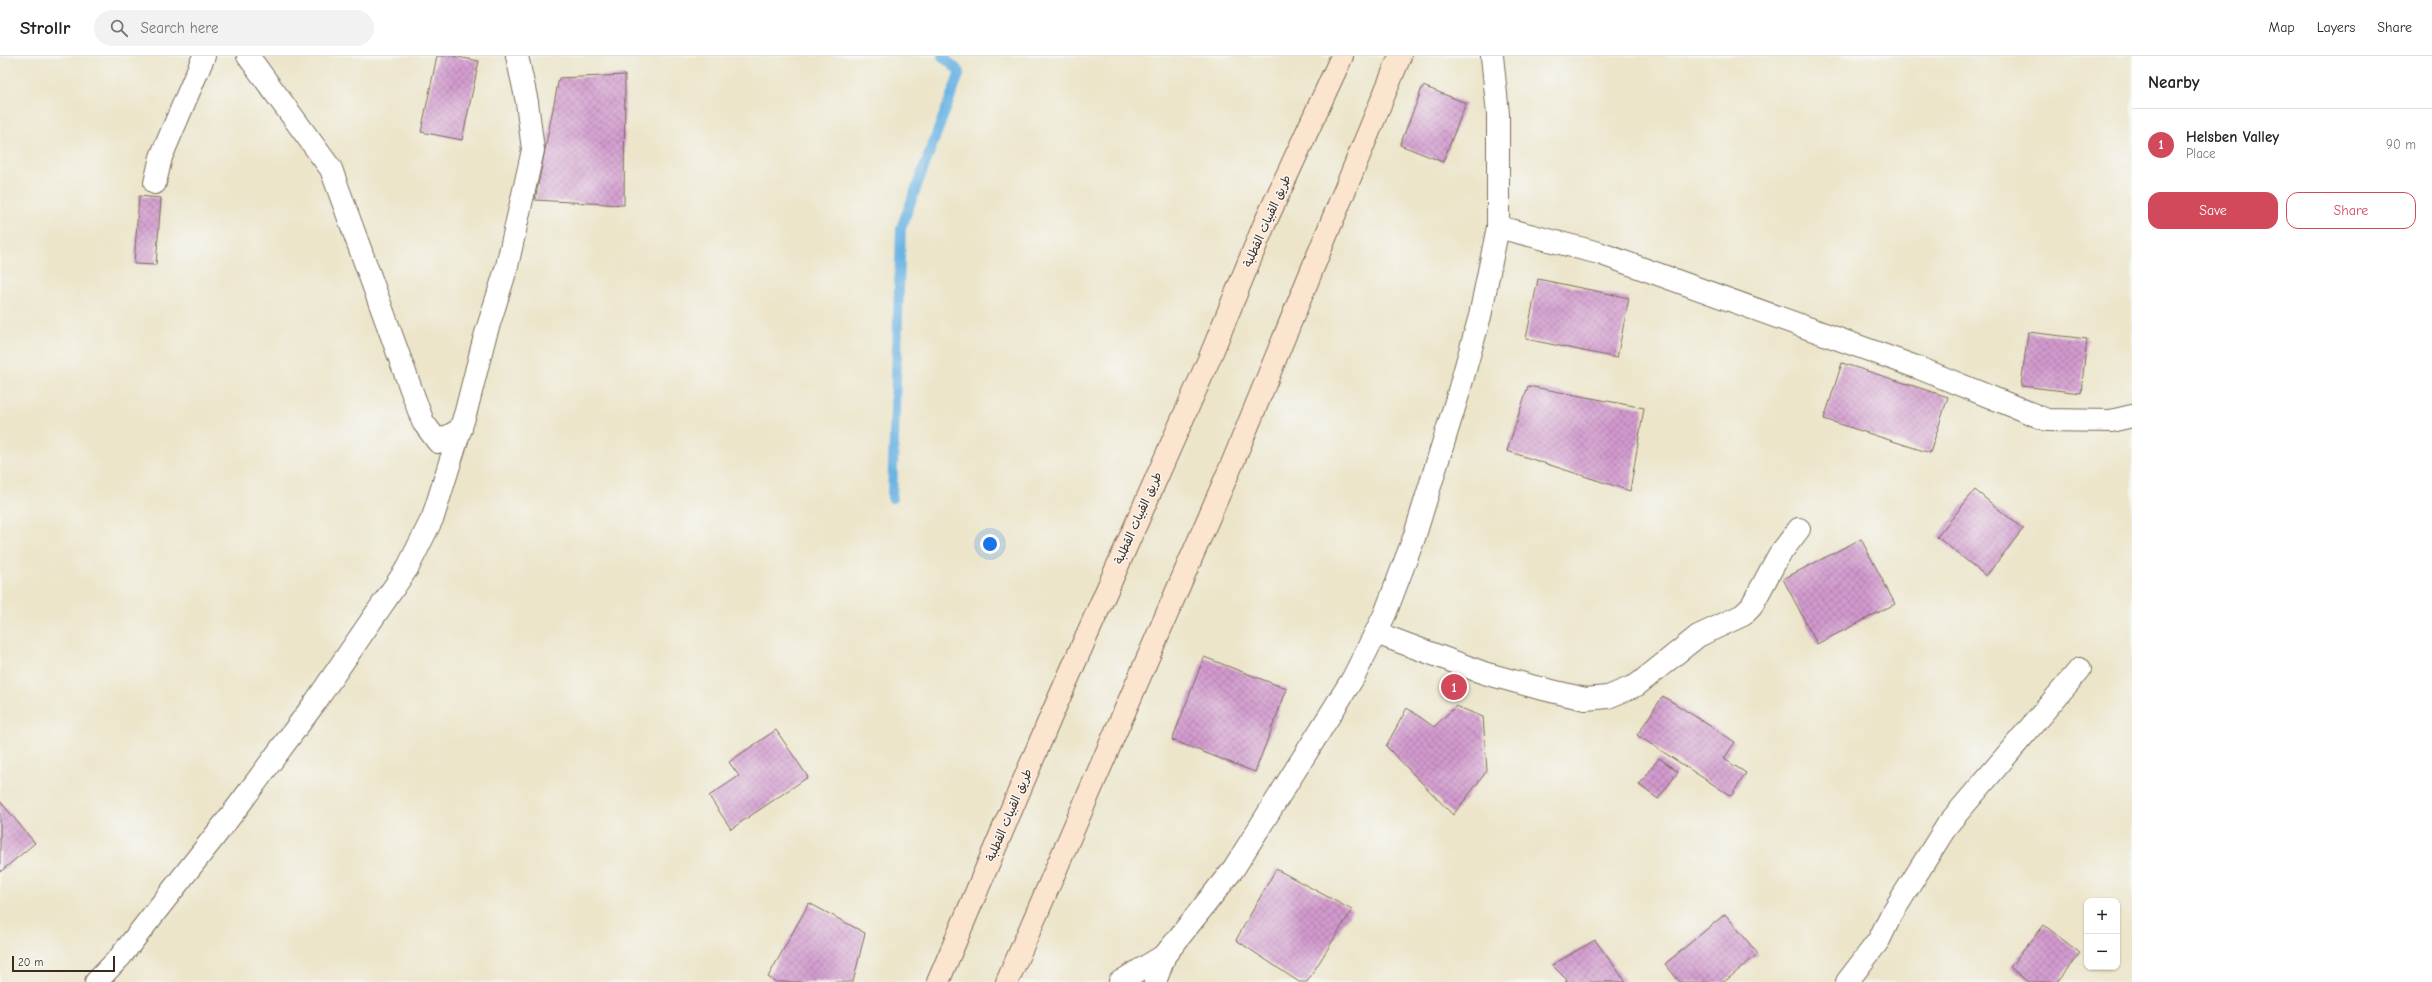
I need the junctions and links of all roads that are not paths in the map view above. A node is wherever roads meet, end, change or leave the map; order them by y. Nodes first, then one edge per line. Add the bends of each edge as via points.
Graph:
1 (204, 56) edge
2 (248, 56) edge
3 (517, 56) edge
4 (1342, 56) edge
5 (1400, 56) edge
6 (1492, 56) edge
7 (155, 183) dead end
8 (1498, 227) junction
9 (2132, 416) edge
10 (461, 429) junction
11 (1799, 529) dead end
12 (1376, 633) junction
13 (2080, 669) dead end
14 (1166, 955) junction
15 (96, 982) edge
16 (938, 982) edge
17 (1007, 982) edge
18 (1120, 982) edge
19 (1155, 982) edge
20 (1847, 982) edge

1 - 7 street via 161,157
2 - 10 street via 331,169 423,422 438,442
3 - 10 street via 527,102 532,150 507,266 486,333
4 - 16 main road, طريق القبيات القطلبة via 1264,225 1210,358 1052,714
5 - 17 main road via 1232,464
6 - 8 street via 1498,114
8 - 9 street via 1613,258 1919,368 2047,420 2111,421
8 - 12 street via 1480,316 1457,398 1414,538
10 - 15 street via 432,517 408,567 314,704 236,809 120,956
11 - 12 street via 1779,555 1751,607 1743,615 1698,636 1637,685 1608,697 1586,699 1484,673
12 - 14 street via 1353,678 1269,815 1234,868
13 - 20 street via 1948,824 1891,915 1879,940
14 - 18 street
14 - 19 street

